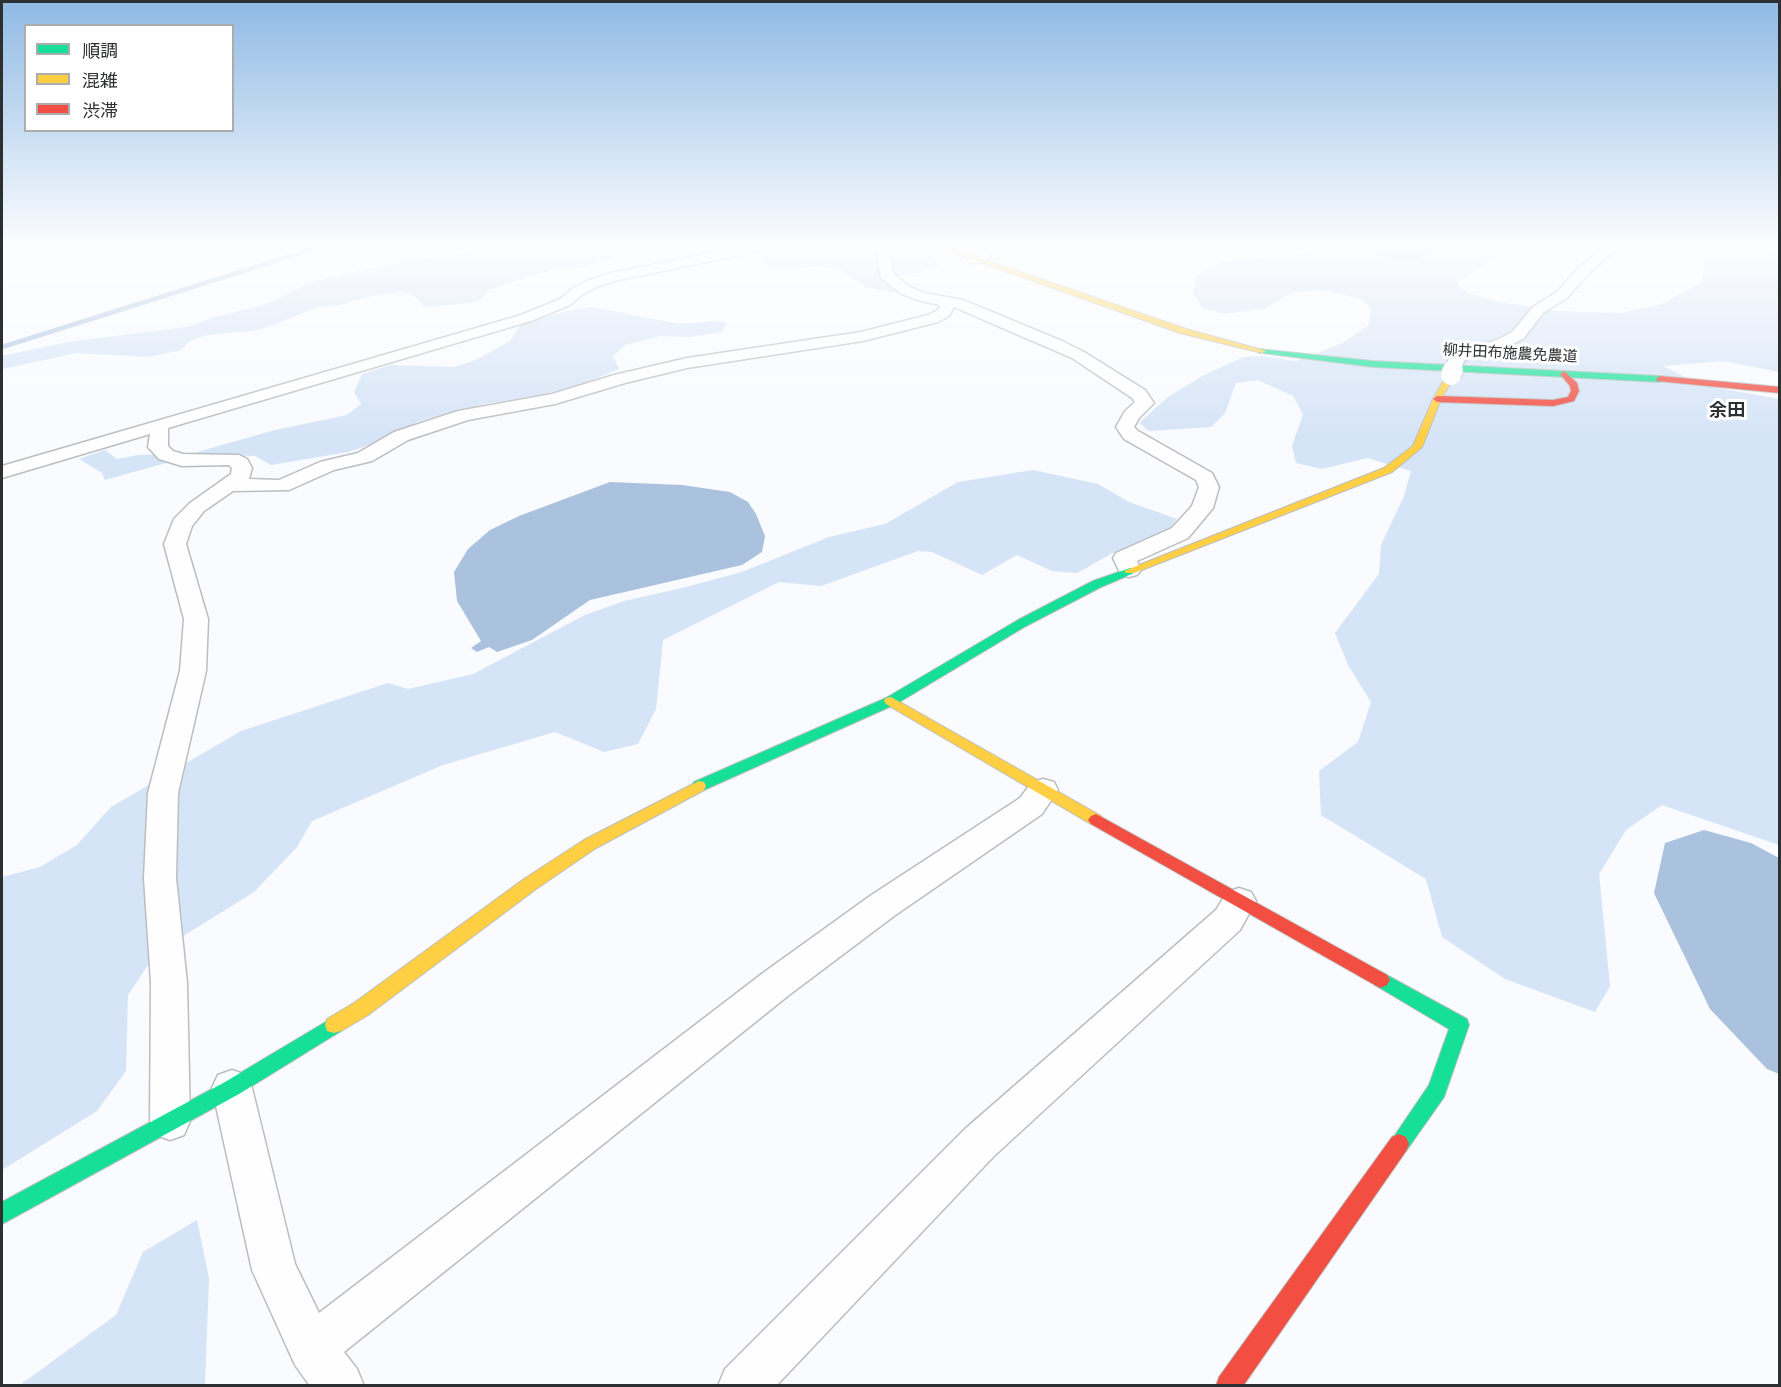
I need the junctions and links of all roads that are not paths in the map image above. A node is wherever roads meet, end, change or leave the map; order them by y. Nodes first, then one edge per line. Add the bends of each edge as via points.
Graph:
1 (549, 309) edge
2 (946, 309) edge
3 (972, 309) edge
4 (1115, 309) edge
5 (1540, 309) edge
6 (1453, 370) joint
7 (1564, 374) junction
8 (1779, 390) edge
9 (1437, 399) junction
10 (155, 426) junction
11 (2, 472) edge
12 (230, 485) junction
13 (1130, 570) junction
14 (891, 701) junction
15 (1044, 790) junction
16 (1239, 901) junction
17 (232, 1088) junction
18 (170, 1121) junction
19 (2, 1213) edge
20 (312, 1348) junction
21 (340, 1386) edge
22 (742, 1386) edge
23 (1228, 1386) edge

1 - 10 street
2 - 12 street via 933,319 863,336 705,359 555,399 464,415 401,436 365,457 327,466 282,486
3 - 13 street via 1078,355 1139,394 1145,403 1131,415 1125,427 1131,435 1205,477 1209,487 1202,508 1180,533 1124,558
4 - 7 street, 柳井田布施農免農道 via 1242,347 1341,361
5 - 6 street via 1518,335 1464,354 1457,358
6 - 9 street
7 - 8 street, 柳井田布施農免農道
7 - 9 street via 1575,391 1571,399 1553,403
9 - 13 street via 1417,447 1388,470
10 - 11 street
10 - 12 street via 160,431 158,447 166,455 182,460 240,462 240,477
12 - 18 street via 197,507 182,524 175,544 196,620 193,671 162,793 160,878 169,983
13 - 14 street via 1022,623
14 - 15 street
14 - 17 street via 713,779 590,844 361,1009
15 - 16 street
15 - 20 street via 1031,806 882,906 776,984
16 - 22 street via 1228,920 979,1143
16 - 23 street via 1460,1024 1437,1090
17 - 18 street
17 - 20 street via 274,1270
18 - 19 street
20 - 21 street

